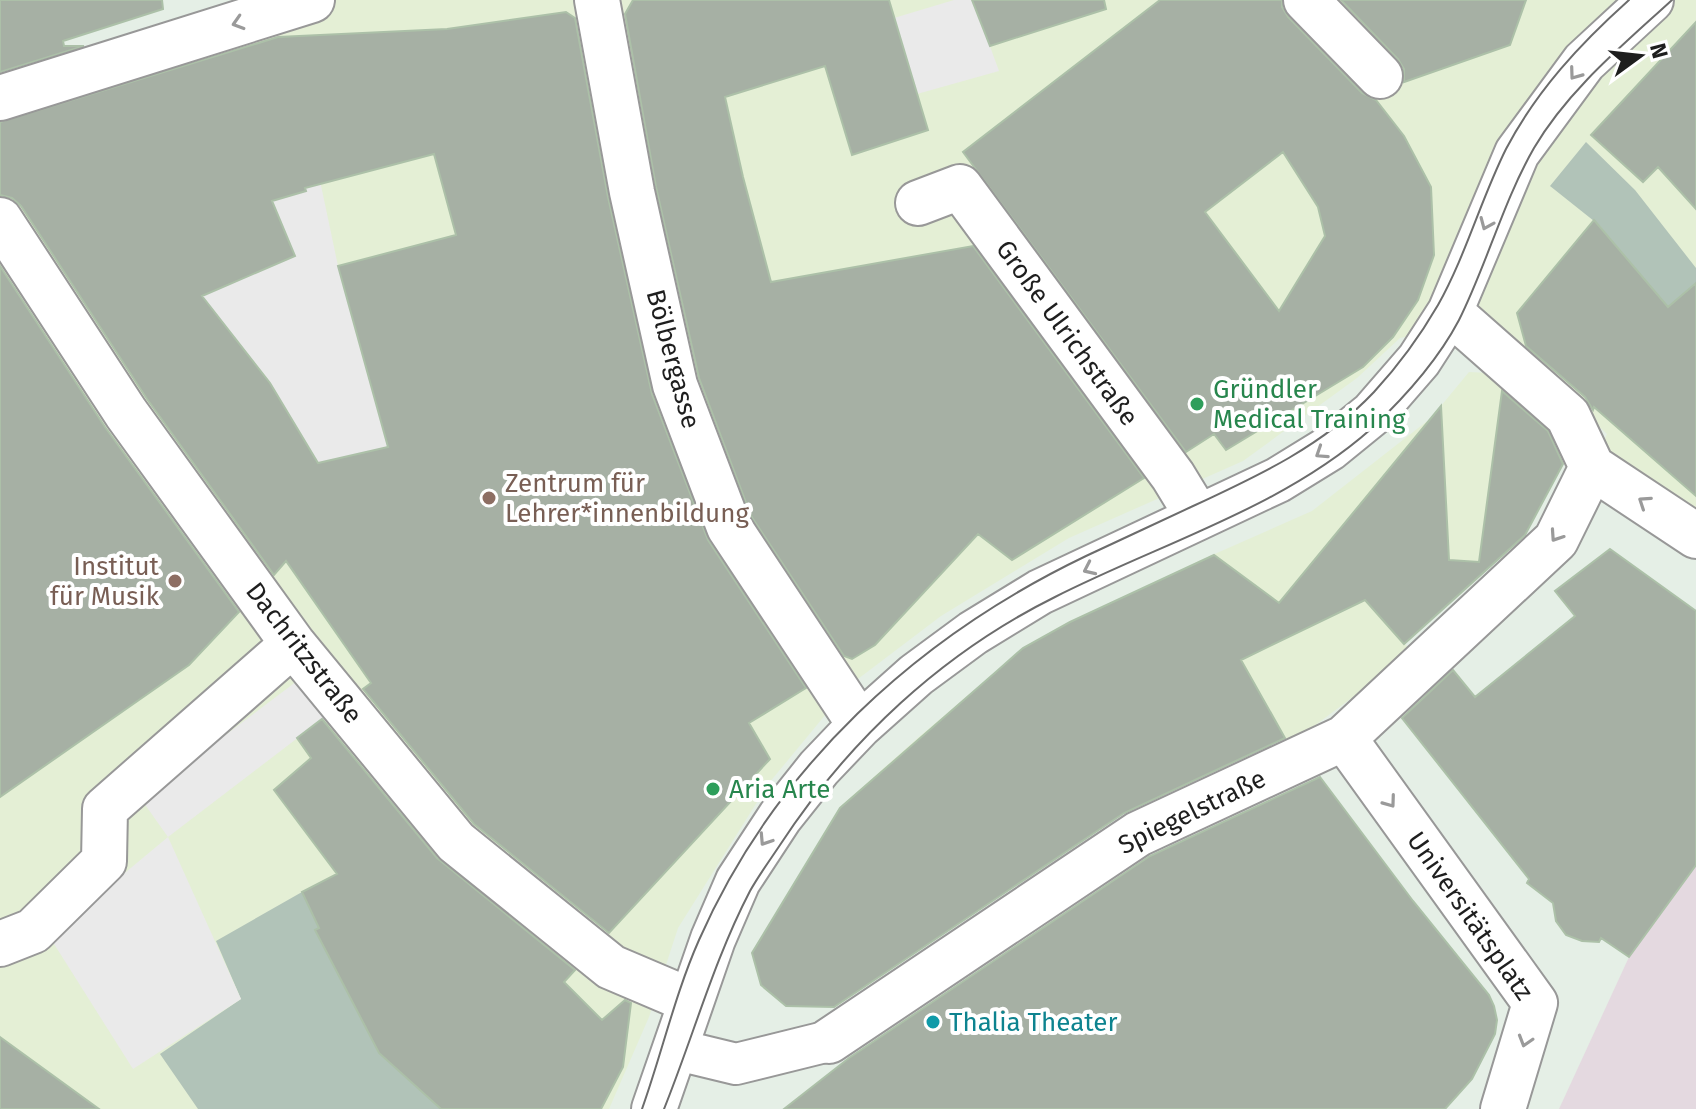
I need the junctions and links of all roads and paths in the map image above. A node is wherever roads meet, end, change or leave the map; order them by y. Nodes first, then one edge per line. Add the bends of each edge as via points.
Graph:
1 (312, 0) edge
2 (597, 0) edge
3 (1306, 0) edge
4 (1651, 0) edge
5 (1380, 76) dead end
6 (0, 98) edge
7 (918, 203) dead end
8 (0, 220) edge
9 (1450, 312) junction
10 (1592, 467) junction
11 (1198, 517) junction
12 (1696, 536) edge
13 (293, 644) junction
14 (860, 725) junction
15 (1344, 738) junction
16 (0, 944) edge
17 (691, 1001) junction
18 (829, 1041) joint
19 (674, 1049) junction
20 (654, 1109) edge
21 (1503, 1109) edge

1 -> 6 street
2 - 14 street, Bölbergasse via 675,385 729,527
3 - 5 street
4 -> 9 street via 1584,62 1517,153
7 - 11 street, Große Ulrichstraße via 960,187
8 - 13 street, Dachritzstraße via 126,413
9 - 10 street via 1568,416
9 -> 11 street via 1419,360 1373,413 1330,448 1278,480
12 -> 10 street
10 -> 15 street, Spiegelstraße via 1556,540
11 -> 14 street via 1040,592 973,633
13 - 16 street via 105,809 104,861 33,931
13 - 17 street, Dachritzstraße via 456,842 611,967
14 -> 17 street via 780,817 738,881
15 - 18 street, Spiegelstraße via 1138,834
15 -> 21 street, Universitätsplatz via 1535,1003
17 - 19 street
18 - 19 street, Spiegelstraße via 736,1064
19 - 20 street

